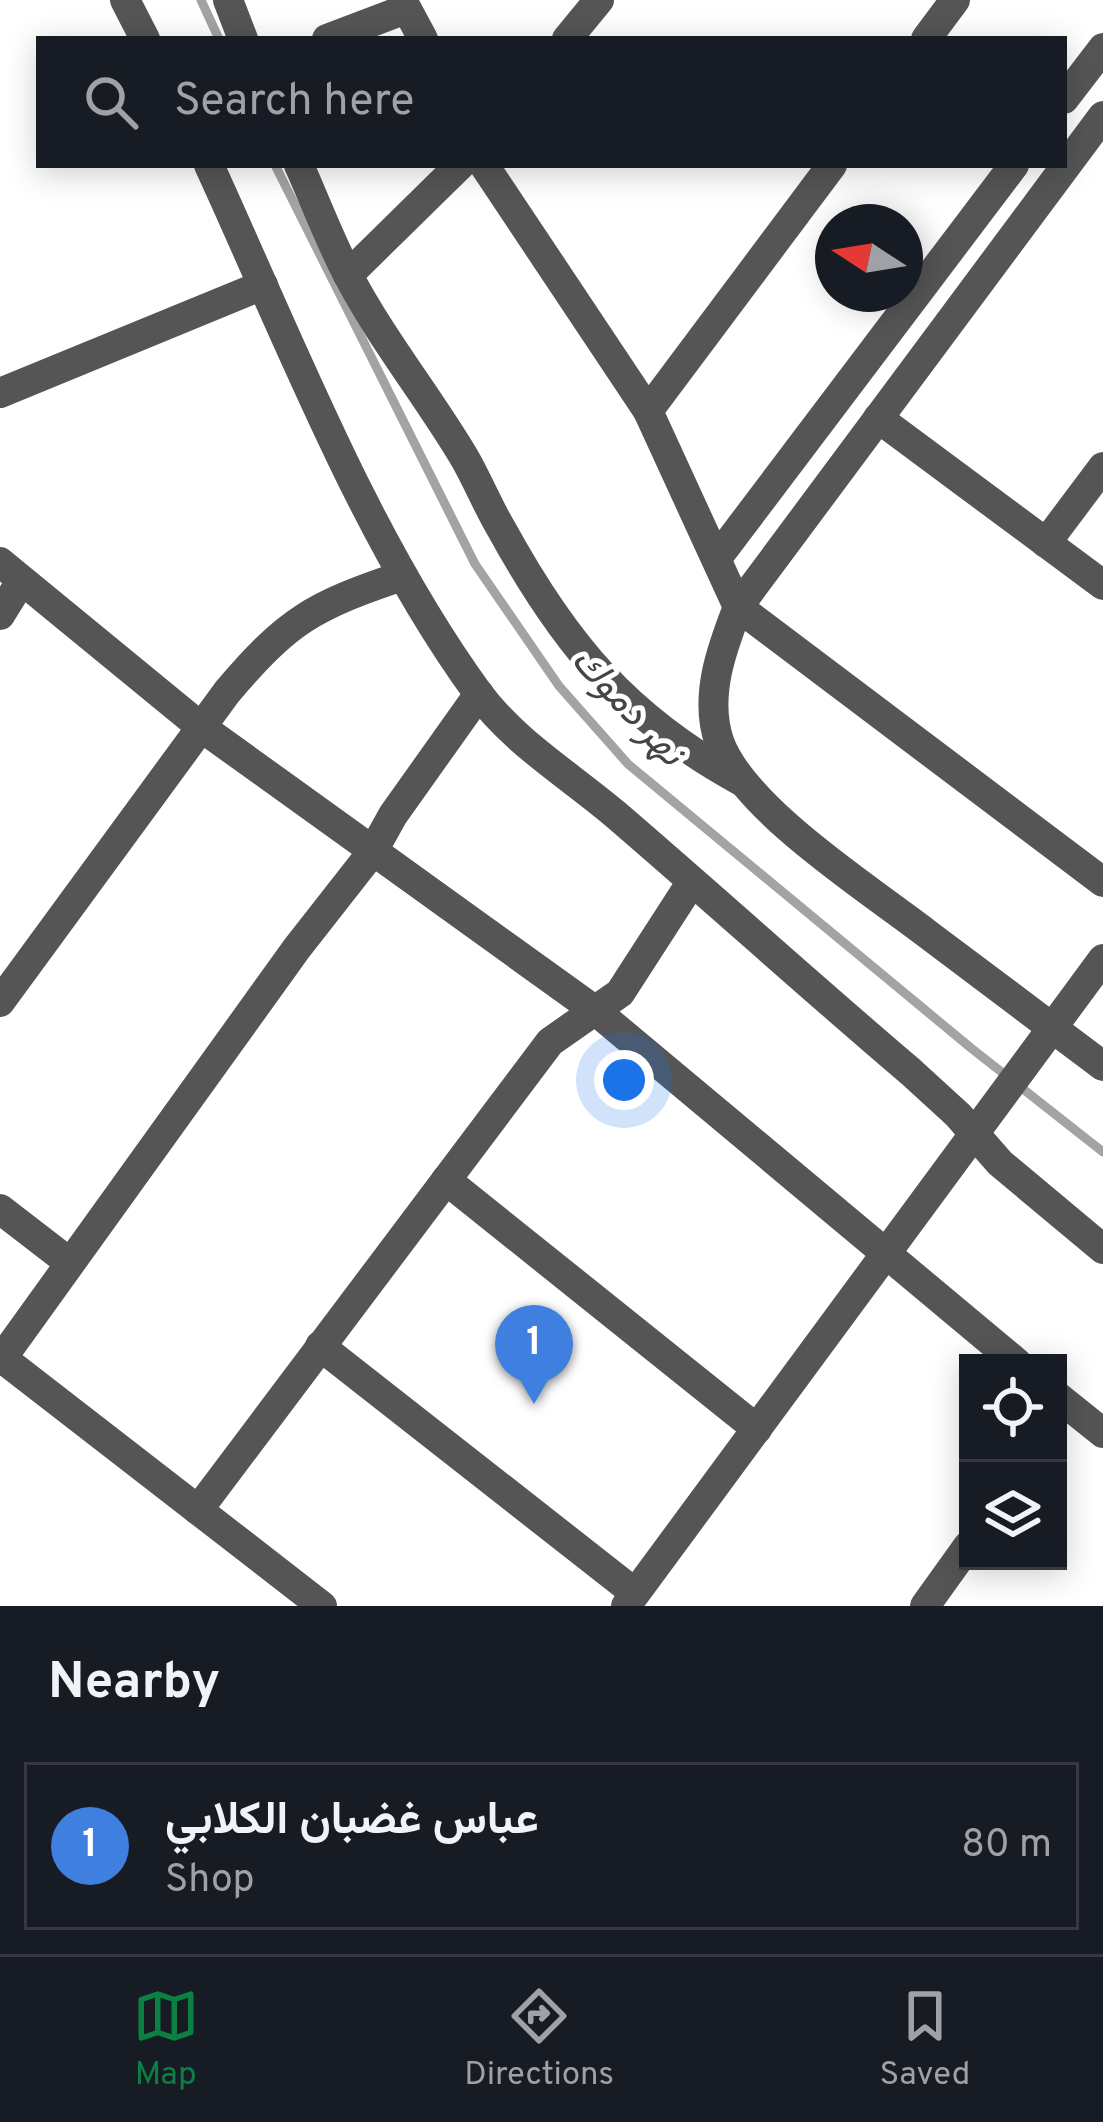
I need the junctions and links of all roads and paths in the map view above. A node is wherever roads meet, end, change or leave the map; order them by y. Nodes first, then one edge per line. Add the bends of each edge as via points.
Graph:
1 (125, 0) edge
2 (228, 0) edge
3 (599, 0) edge
4 (955, 0) edge
5 (404, 4) edge
6 (143, 36) edge
7 (242, 36) edge
8 (334, 36) edge
9 (421, 36) edge
10 (569, 36) edge
11 (928, 36) edge
12 (1103, 47) edge
13 (1067, 95) edge
14 (1102, 120) edge
15 (1067, 167) edge
16 (210, 168) edge
17 (299, 168) edge
18 (457, 168) edge
19 (486, 168) edge
20 (830, 168) edge
21 (1012, 168) edge
22 (1066, 168) edge
23 (348, 275) junction
24 (263, 285) junction
25 (0, 393) edge
26 (648, 411) junction
27 (878, 418) junction
28 (1103, 467) edge
29 (1046, 543) junction
30 (717, 558) junction
31 (10, 572) edge
32 (402, 576) junction
33 (1103, 585) edge
34 (738, 607) junction
35 (0, 614) edge
36 (479, 694) junction
37 (201, 727) junction
38 (746, 784) junction
39 (373, 851) junction
40 (1103, 882) edge
41 (692, 883) junction
42 (1103, 959) edge
43 (0, 1002) edge
44 (597, 1012) junction
45 (1051, 1028) junction
46 (1103, 1066) edge
47 (974, 1134) junction
48 (446, 1180) junction
49 (0, 1209) edge
50 (1103, 1250) edge
51 (884, 1252) junction
52 (70, 1263) junction
53 (320, 1346) junction
54 (1006, 1354) edge
55 (1, 1359) edge
56 (1067, 1411) edge
57 (757, 1429) junction
58 (1103, 1432) edge
59 (198, 1510) junction
60 (959, 1559) edge
61 (630, 1599) edge
62 (322, 1606) edge
63 (926, 1606) edge

1 - 6 street
2 - 7 street
3 - 10 street
4 - 11 street
5 - 8 street
5 - 9 street
12 - 13 street
14 - 15 street
16 - 24 street
17 - 23 street
18 - 23 street
19 - 26 street
20 - 26 street
21 - 30 street
22 - 27 street
23 - 38 street via 581,654 651,723
24 - 25 street
24 - 32 street
26 - 30 street
27 - 29 street
27 - 34 street
28 - 29 street
29 - 33 street
30 - 34 street
31 - 35 street
31 - 37 street
32 - 36 street
32 - 37 street via 291,623
34 - 38 street via 718,664 715,719
34 - 40 street
36 - 39 street
36 - 41 street
37 - 39 street
37 - 43 street
38 - 45 street via 819,852
39 - 44 street
39 - 52 street
41 - 44 street via 620,993
41 - 47 street
42 - 45 street
44 - 48 street via 550,1042
44 - 51 street
45 - 46 street
45 - 47 street
47 - 50 street
47 - 51 street
48 - 53 street
48 - 57 street
49 - 52 street
51 - 54 street
51 - 57 street
52 - 55 street
53 - 59 street
53 - 61 street
55 - 59 street
56 - 58 street
57 - 61 street
59 - 62 street
60 - 63 street

